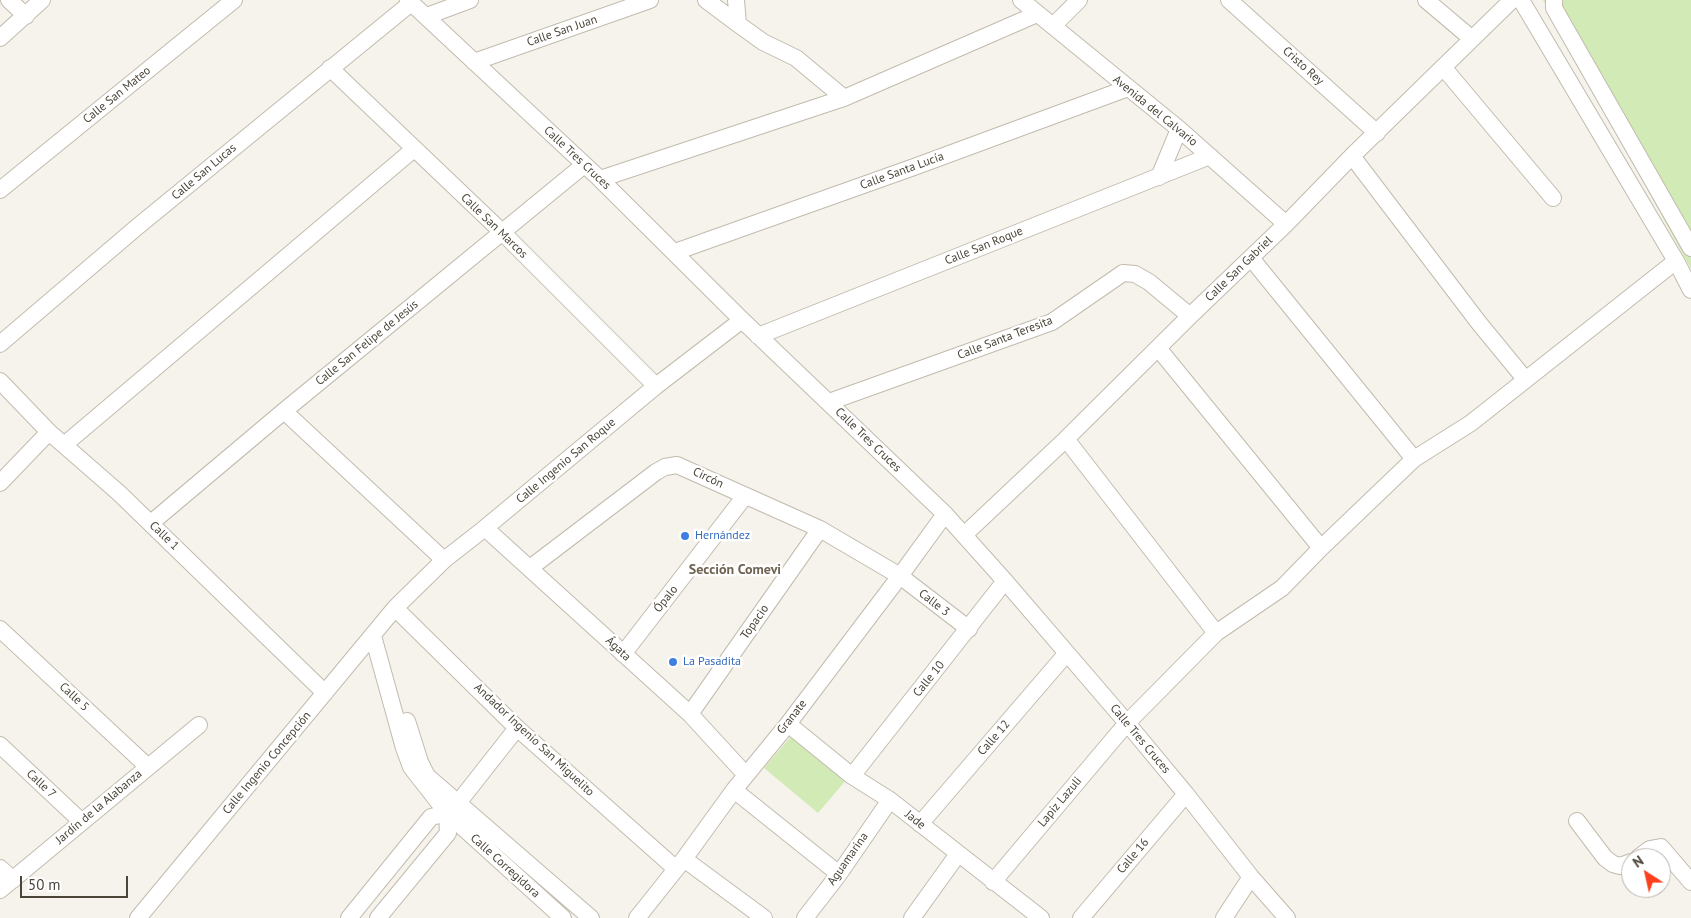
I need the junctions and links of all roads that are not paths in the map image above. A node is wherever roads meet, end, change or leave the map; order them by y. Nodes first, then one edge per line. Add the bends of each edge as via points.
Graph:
1 (9, 0) edge
2 (42, 0) edge
3 (234, 0) edge
4 (470, 0) edge
5 (650, 0) edge
6 (706, 0) edge
7 (736, 0) edge
8 (1021, 0) edge
9 (1079, 0) edge
10 (1228, 0) edge
11 (1426, 0) edge
12 (1512, 0) edge
13 (1521, 0) edge
14 (1554, 0) edge
15 (410, 1) edge
16 (1037, 14) junction
17 (26, 16) junction
18 (427, 16) junction
19 (738, 24) junction
20 (1053, 26) junction
21 (0, 38) edge
22 (1471, 38) junction
23 (474, 62) junction
24 (1444, 67) junction
25 (330, 68) junction
26 (1128, 88) junction
27 (844, 98) junction
28 (1179, 129) junction
29 (1378, 132) junction
30 (414, 149) junction
31 (1210, 156) junction
32 (1352, 156) junction
33 (584, 165) junction
34 (1160, 177) junction
35 (600, 179) junction
36 (0, 190) edge
37 (1553, 198) dead end
38 (1286, 224) junction
39 (502, 232) junction
40 (1691, 248) edge
41 (675, 252) junction
42 (1251, 258) junction
43 (1676, 261) junction
44 (1691, 290) edge
45 (1190, 316) junction
46 (742, 320) junction
47 (758, 336) junction
48 (0, 344) edge
49 (1158, 348) junction
50 (1526, 379) junction
51 (0, 382) edge
52 (656, 386) junction
53 (829, 402) junction
54 (284, 411) junction
55 (48, 432) junction
56 (1066, 438) junction
57 (64, 445) junction
58 (1414, 459) junction
59 (0, 483) edge
60 (745, 496) junction
61 (945, 514) junction
62 (151, 523) junction
63 (485, 528) junction
64 (820, 528) junction
65 (964, 535) junction
66 (1321, 548) junction
67 (444, 560) junction
68 (530, 568) junction
69 (900, 576) junction
70 (1005, 581) junction
71 (395, 608) junction
72 (0, 630) edge
73 (969, 630) junction
74 (1216, 632) junction
75 (373, 636) junction
76 (1067, 653) junction
77 (623, 654) junction
78 (398, 690) dead end
79 (325, 693) junction
80 (690, 714) junction
81 (1127, 723) junction
82 (199, 724) dead end
83 (788, 724) junction
84 (517, 728) junction
85 (0, 745) edge
86 (148, 766) junction
87 (746, 775) junction
88 (852, 776) junction
89 (734, 790) junction
90 (1186, 794) junction
91 (890, 800) junction
92 (452, 808) junction
93 (1577, 821) dead end
94 (82, 822) junction
95 (920, 824) junction
96 (958, 854) junction
97 (1671, 859) edge
98 (680, 864) junction
99 (1621, 866) edge
100 (0, 868) edge
101 (839, 874) junction
102 (1251, 877) junction
103 (993, 882) junction
104 (1691, 882) edge
105 (7, 885) edge
106 (1031, 915) edge
107 (143, 916) edge
108 (349, 918) edge
109 (378, 918) edge
110 (563, 918) edge
111 (591, 918) edge
112 (637, 918) edge
113 (764, 918) edge
114 (805, 918) edge
115 (912, 918) edge
116 (1081, 918) edge
117 (1224, 918) edge
118 (1288, 918) edge

1 - 17 street
2 - 17 street
3 - 36 street, Calle San Mateo
4 - 18 street
5 - 23 street, Calle San Juan
6 - 19 street
7 - 19 street
8 - 16 street, Avenida del Calvario
9 - 20 street
10 - 29 street, Cristo Rey
11 - 22 street
12 - 22 street, Calle San Gabriel
13 - 43 street
14 - 40 street via 1554,8
15 - 18 street, Calle Tres Cruces
15 - 25 street, Calle San Lucas
16 - 20 street, Avenida del Calvario
16 - 27 street
17 - 21 street
18 - 23 street, Calle Tres Cruces
19 - 27 street via 763,42 796,58
20 - 26 street, Avenida del Calvario
22 - 24 street, Calle San Gabriel
23 - 33 street, Calle Tres Cruces
24 - 29 street, Calle San Gabriel
24 - 37 street
25 - 30 street, Calle San Marcos
25 - 48 street, Calle San Lucas
26 - 28 street, Avenida del Calvario
26 - 41 street, Calle Santa Lucía
27 - 35 street
28 - 31 street, Avenida del Calvario
28 - 34 street
29 - 32 street, Calle San Gabriel
30 - 39 street, Calle San Marcos
30 - 57 street
31 - 34 street, Calle San Roque
31 - 38 street, Avenida del Calvario
32 - 38 street, Calle San Gabriel
32 - 50 street via 1478,323
33 - 35 street, Calle Tres Cruces
33 - 39 street, Calle San Felipe de Jesús
34 - 47 street, Calle San Roque
35 - 41 street, Calle Tres Cruces
38 - 42 street, Calle San Gabriel
39 - 52 street, Calle San Marcos
39 - 54 street, Calle San Felipe de Jesús
41 - 46 street, Calle Tres Cruces
42 - 45 street, Calle San Gabriel
42 - 58 street
43 - 44 street
43 - 50 street, Lapiz Lazuli
45 - 49 street, Calle San Gabriel
45 - 53 street, Calle Santa Teresita via 1149,282 1135,274 1123,273 1052,322
46 - 47 street, Calle Tres Cruces
46 - 52 street, Calle Ingenio San Roque
47 - 53 street, Calle Tres Cruces
49 - 56 street, Calle San Gabriel
49 - 66 street
50 - 58 street, Lapiz Lazuli via 1471,423
51 - 55 street, Calle 1
52 - 63 street, Calle Ingenio San Roque
53 - 61 street, Calle Tres Cruces
54 - 62 street, Calle San Felipe de Jesús
54 - 67 street
55 - 57 street, Calle 1
55 - 59 street
56 - 65 street, Calle San Gabriel
56 - 74 street
57 - 62 street, Calle 1
58 - 66 street, Lapiz Lazuli
60 - 64 street, Circón
60 - 68 street, Circón via 682,466 665,467
60 - 77 street, Ópalo
61 - 65 street, Calle Tres Cruces
61 - 69 street, Granate
62 - 79 street, Calle 1
63 - 67 street, Calle Ingenio San Roque
63 - 68 street, Ágata
64 - 69 street, Circón
64 - 80 street, Topacio
65 - 70 street, Calle Tres Cruces
66 - 74 street, Lapiz Lazuli via 1282,588
67 - 71 street, Calle Ingenio San Roque
68 - 77 street, Ágata
69 - 73 street, Calle 3
69 - 83 street, Granate
70 - 73 street, Calle 10
70 - 76 street, Calle Tres Cruces
71 - 75 street, Calle Ingenio Concepción
71 - 84 street, Andador Ingenio San Miguelito
72 - 86 street, Calle 5
73 - 88 street, Calle 10
74 - 81 street, Lapiz Lazuli
75 - 79 street, Calle Ingenio Concepción
75 - 92 street via 407,758 418,778
76 - 81 street, Calle Tres Cruces
76 - 95 street, Calle 12
77 - 80 street, Ágata
78 - 92 street via 424,773
79 - 107 street, Calle Ingenio Concepción
80 - 87 street, Ágata
81 - 90 street, Calle Tres Cruces
81 - 103 street, Lapiz Lazuli
82 - 86 street, Jardín de la Alabanza
83 - 87 street, Granate
83 - 88 street, Jade
84 - 92 street
84 - 98 street, Andador Ingenio San Miguelito
85 - 94 street, Calle 7
86 - 94 street, Jardín de la Alabanza
87 - 89 street, Granate
88 - 91 street, Jade
89 - 98 street, Granate
89 - 101 street
90 - 102 street, Calle Tres Cruces
90 - 116 street, Calle 16
91 - 95 street, Jade
91 - 101 street, Aguamarina
92 - 108 street via 431,817
92 - 109 street via 448,833
92 - 110 street, Calle Corregidora
92 - 111 street
93 - 99 street via 1605,858
94 - 105 street, Jardín de la Alabanza
95 - 96 street, Jade
96 - 103 street, Jade
96 - 115 street
97 - 104 street
98 - 112 street, Granate
98 - 113 street, Andador Ingenio San Miguelito
100 - 105 street
101 - 114 street, Aguamarina
102 - 117 street
102 - 118 street, Calle Tres Cruces
103 - 106 street, Jade

